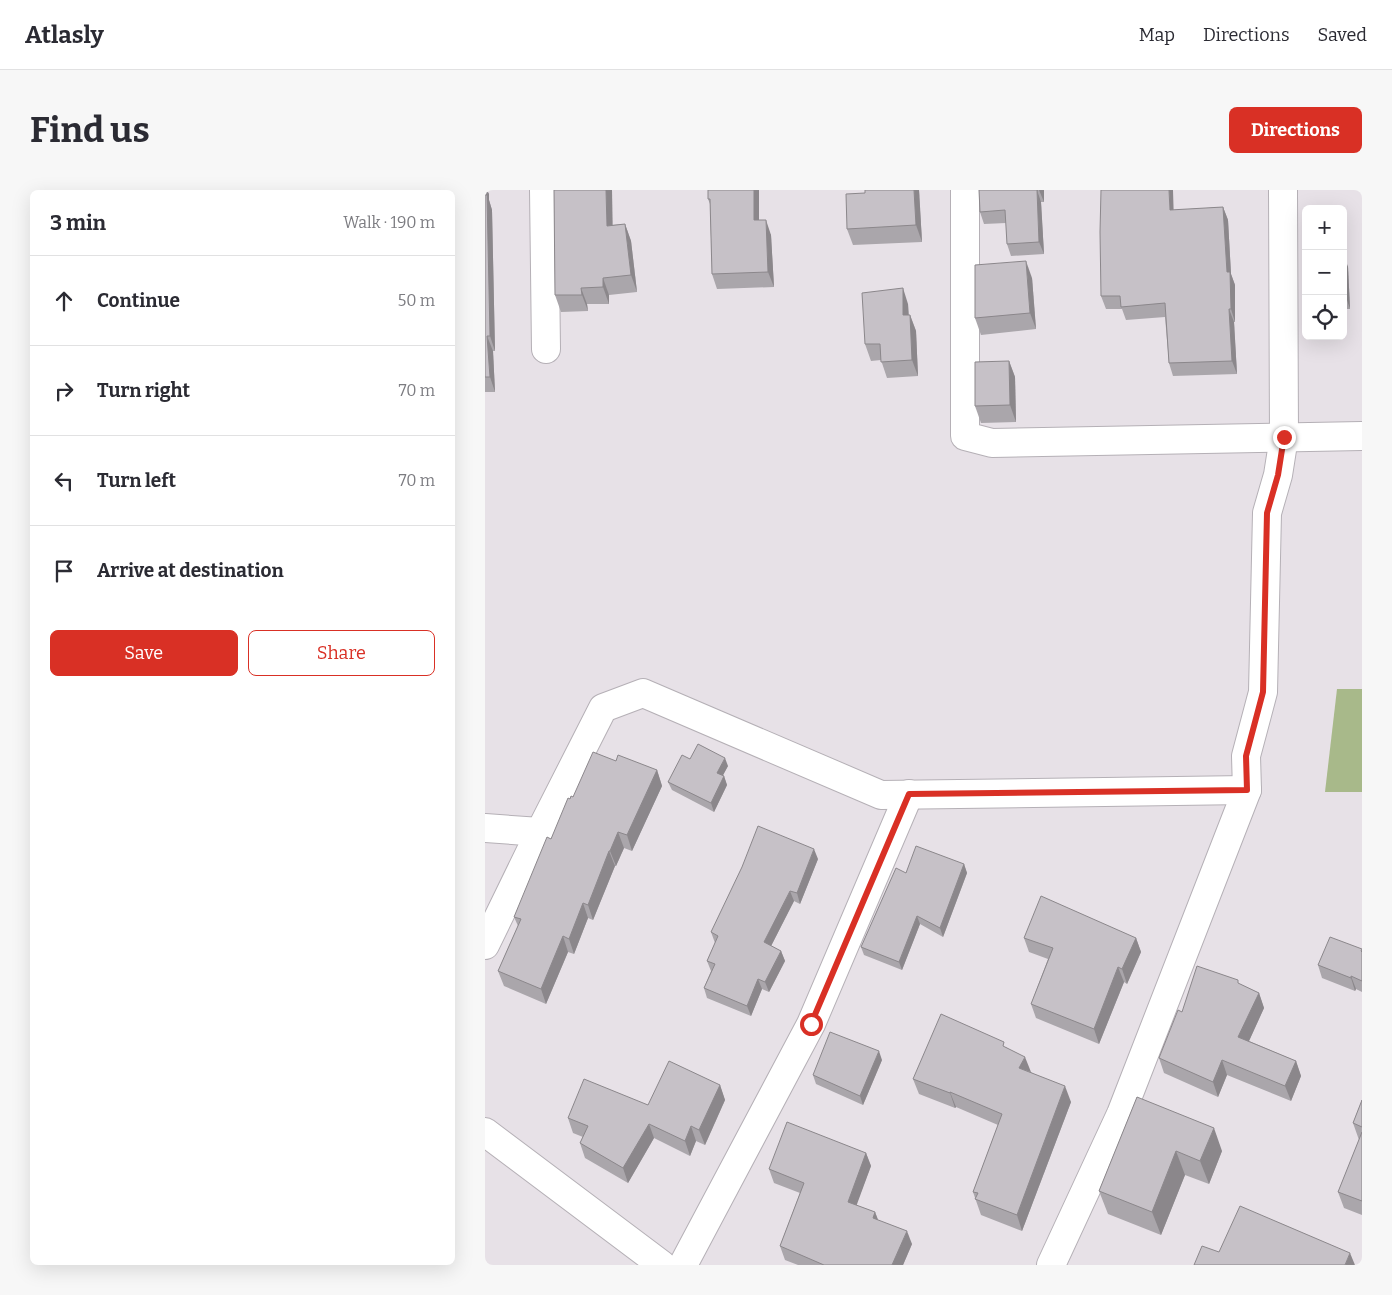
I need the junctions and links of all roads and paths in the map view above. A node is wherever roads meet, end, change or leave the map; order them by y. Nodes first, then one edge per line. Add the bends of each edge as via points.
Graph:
1 (544, 190) edge
2 (965, 190) edge
3 (1283, 190) edge
4 (546, 349) dead end
5 (1362, 436) edge
6 (1284, 437) junction
7 (1247, 790) junction
8 (909, 794) junction
9 (485, 828) edge
10 (540, 832) junction
11 (485, 945) edge
12 (485, 1132) edge
13 (662, 1265) edge
14 (683, 1265) edge
15 (1051, 1265) edge

1 - 4 street
2 - 6 street via 965,436 992,442
3 - 6 street
5 - 6 street
6 - 7 street via 1267,513 1263,692 1246,756
7 - 8 street
7 - 15 street via 1121,1114
8 - 10 street via 881,795 643,693 603,708
8 - 14 street via 811,1024
9 - 10 street
10 - 11 street
12 - 13 street

